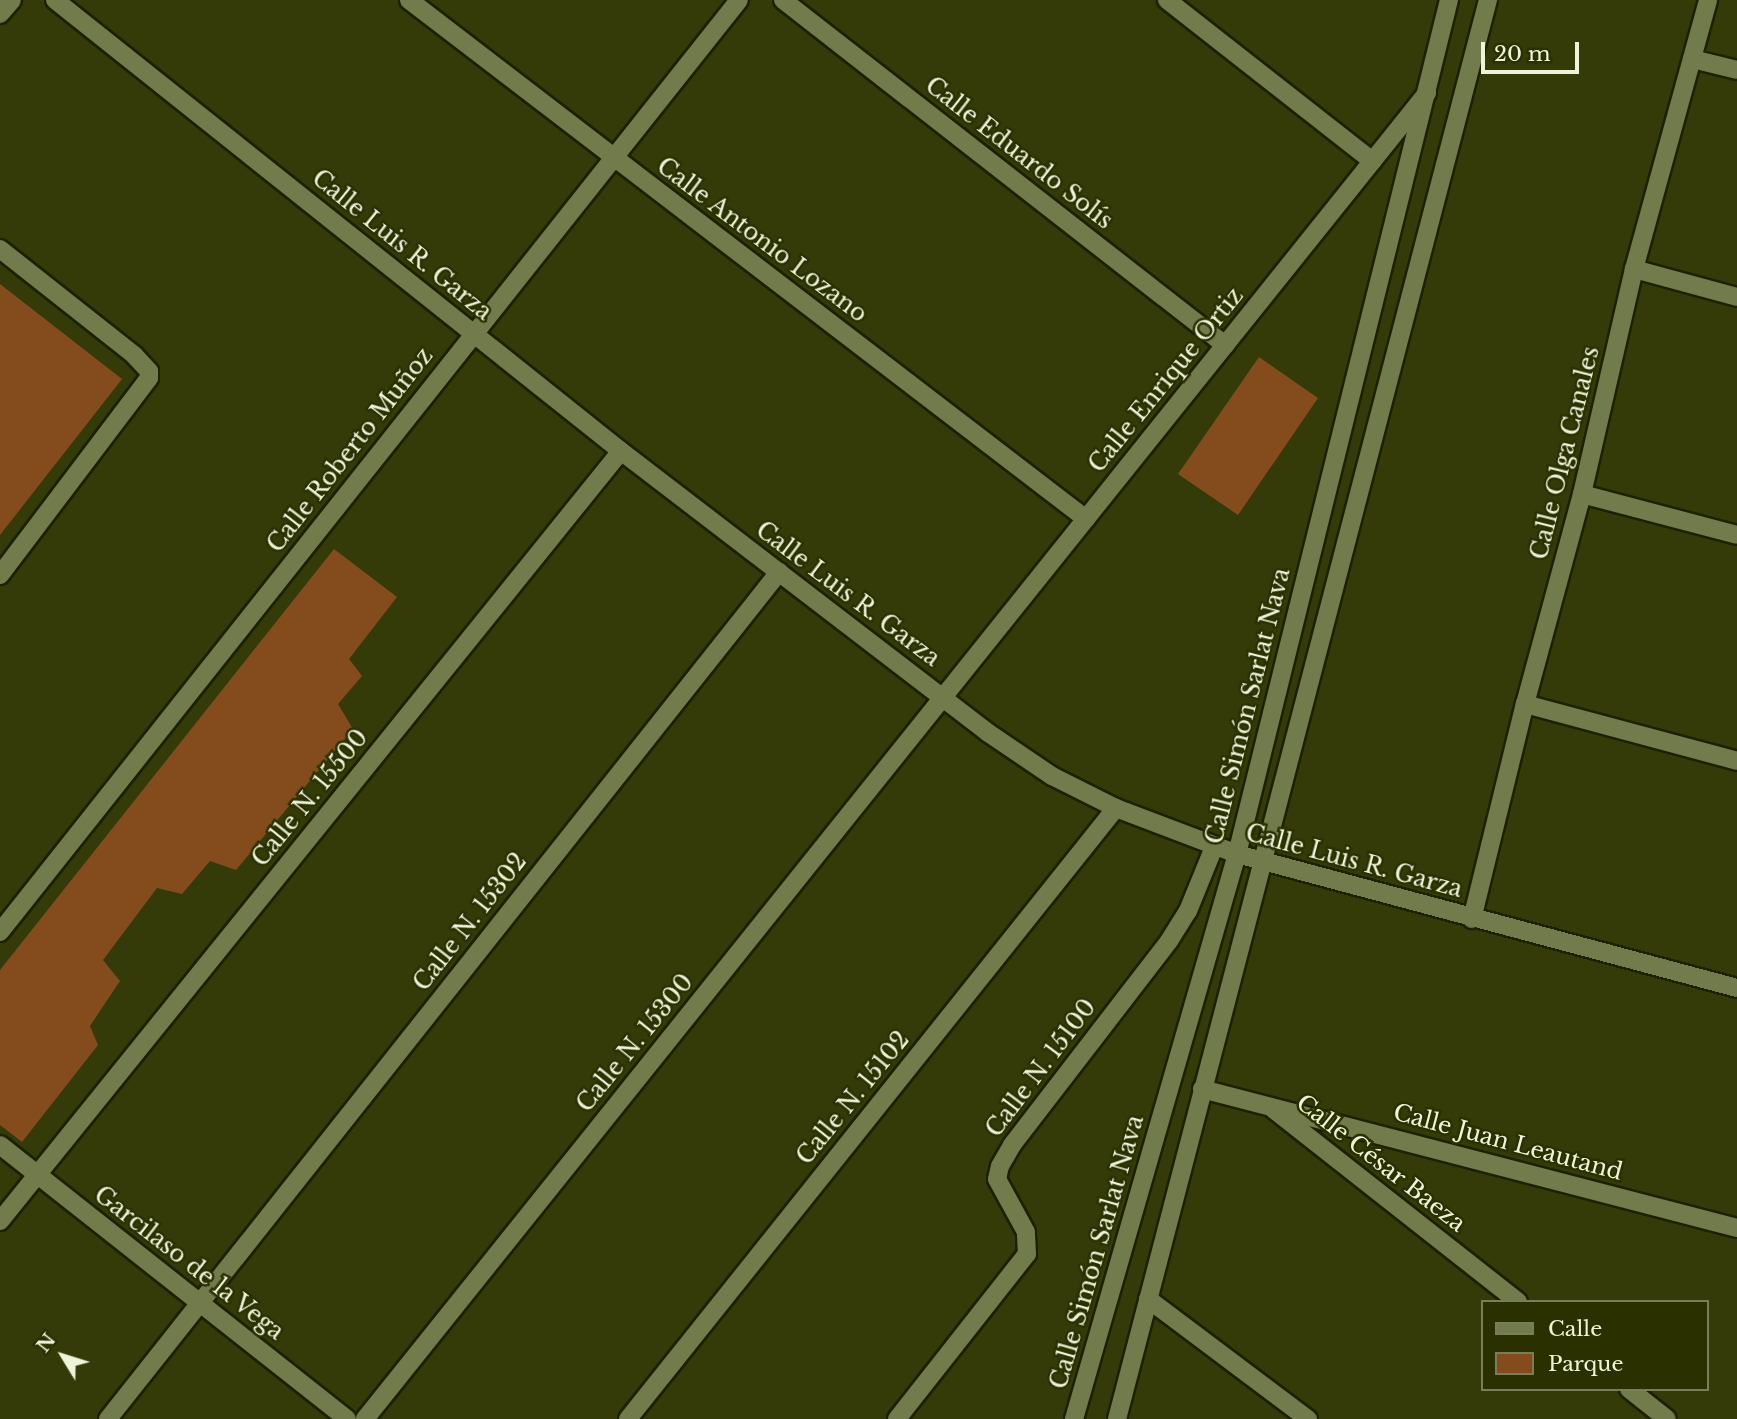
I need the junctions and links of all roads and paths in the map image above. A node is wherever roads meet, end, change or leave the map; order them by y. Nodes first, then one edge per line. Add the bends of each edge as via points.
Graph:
1 (12, 0) edge
2 (55, 0) edge
3 (409, 0) edge
4 (739, 0) edge
5 (783, 0) edge
6 (1167, 0) edge
7 (1449, 0) edge
8 (1488, 0) edge
9 (1708, 0) edge
10 (0, 14) edge
11 (1692, 59) junction
12 (1737, 70) edge
13 (1427, 93) junction
14 (614, 157) junction
15 (1372, 161) junction
16 (0, 249) edge
17 (1634, 269) junction
18 (1737, 297) edge
19 (473, 333) junction
20 (1225, 345) junction
21 (621, 451) junction
22 (1582, 494) junction
23 (1086, 519) junction
24 (1737, 535) edge
25 (779, 572) junction
26 (0, 575) edge
27 (943, 698) junction
28 (1525, 704) junction
29 (1737, 761) edge
30 (1116, 808) junction
31 (1214, 847) junction
32 (1237, 855) junction
33 (1263, 861) junction
34 (1472, 919) junction
35 (0, 932) edge
36 (1737, 988) edge
37 (1202, 1089) junction
38 (1268, 1104) junction
39 (0, 1146) edge
40 (37, 1175) junction
41 (0, 1221) edge
42 (1737, 1228) edge
43 (1148, 1300) junction
44 (1515, 1300) edge
45 (200, 1303) junction
46 (1632, 1391) edge
47 (108, 1419) edge
48 (347, 1419) edge
49 (365, 1419) edge
50 (628, 1419) edge
51 (897, 1419) edge
52 (1074, 1419) edge
53 (1117, 1419) edge
54 (1308, 1419) edge
55 (1667, 1419) edge

1 - 10 street
2 - 19 street, Calle Luis R. Garza
3 - 14 street, Calle Antonio Lozano
4 - 14 street, Calle Roberto Muñoz
5 - 20 street, Calle Eduardo Solís
6 - 15 street
7 - 13 street, Calle Simón Sarlat Nava
8 - 33 street
9 - 11 street, Calle Olga Canales
11 - 12 street
11 - 17 street, Calle Olga Canales
13 - 15 street, Calle Enrique Ortiz
13 - 32 street, Calle Simón Sarlat Nava
14 - 19 street, Calle Roberto Muñoz
14 - 23 street, Calle Antonio Lozano
15 - 20 street, Calle Enrique Ortiz
16 - 26 street via 134,355 149,371 149,378
17 - 18 street
17 - 22 street, Calle Olga Canales
19 - 21 street, Calle Luis R. Garza
19 - 35 street, Calle Roberto Muñoz
20 - 23 street, Calle Enrique Ortiz
21 - 25 street, Calle Luis R. Garza
21 - 40 street, Calle N. 15500
22 - 24 street
22 - 28 street, Calle Olga Canales
23 - 27 street, Calle Enrique Ortiz
25 - 27 street, Calle Luis R. Garza
25 - 45 street, Calle N. 15302
27 - 30 street, Calle Luis R. Garza via 1052,776
27 - 49 street, Calle N. 15300
28 - 29 street
28 - 34 street, Calle Olga Canales
30 - 31 street, Calle Luis R. Garza
30 - 50 street, Calle N. 15102
31 - 32 street, Calle Luis R. Garza
31 - 51 street, Calle N. 15100 via 1193,900 1169,941 1012,1144 1000,1166 998,1179 1026,1232 1027,1254
32 - 33 street, Calle Luis R. Garza
32 - 52 street, Calle Simón Sarlat Nava
33 - 34 street, Calle Luis R. Garza
33 - 37 street
34 - 36 street, Calle Luis R. Garza
37 - 38 street, Calle César Baeza
37 - 43 street
38 - 42 street, Calle Juan Leautand
38 - 44 street, Calle César Baeza
39 - 40 street, Garcilaso de la Vega
40 - 41 street, Calle N. 15500
40 - 45 street, Garcilaso de la Vega
43 - 53 street
43 - 54 street
45 - 47 street, Calle N. 15302
45 - 48 street, Garcilaso de la Vega
46 - 55 street

